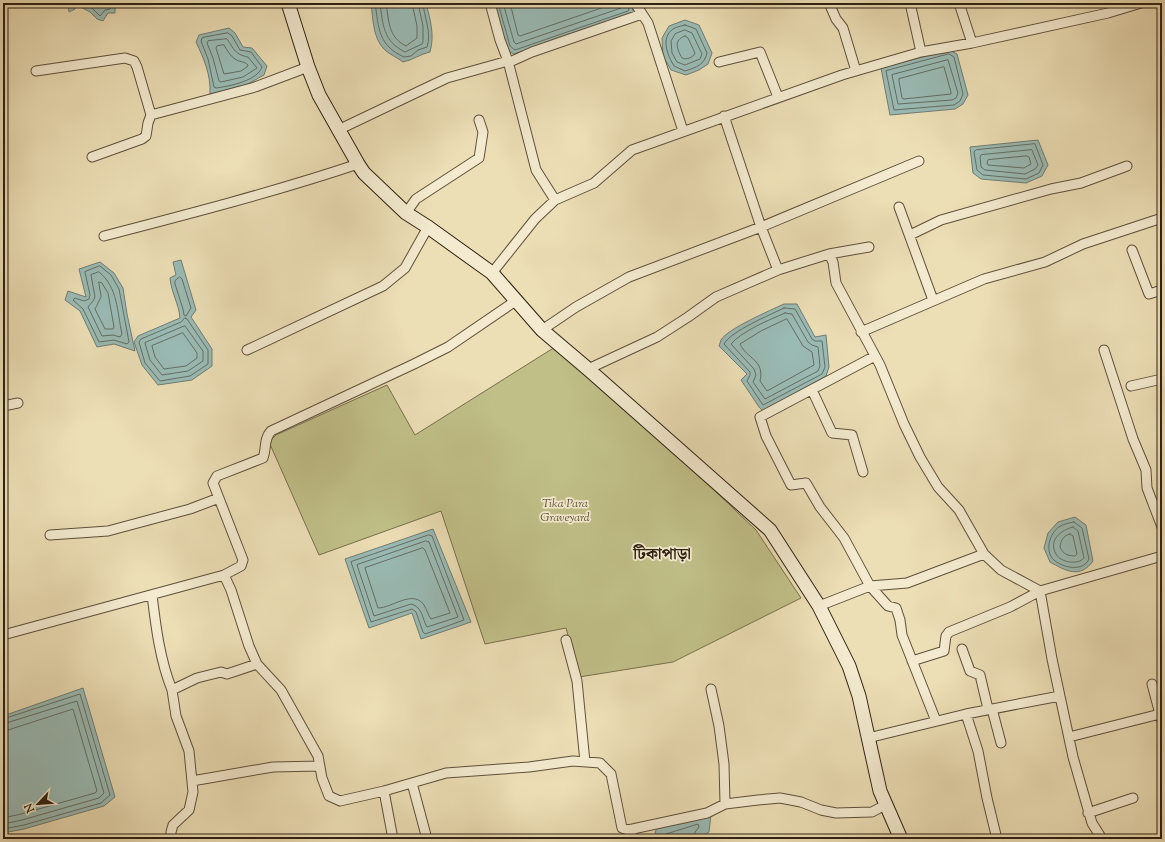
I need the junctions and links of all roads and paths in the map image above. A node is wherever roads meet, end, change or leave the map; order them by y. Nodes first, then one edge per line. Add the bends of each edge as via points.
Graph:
1 (288, 3) edge
2 (490, 3) edge
3 (635, 3) edge
4 (829, 3) edge
5 (910, 3) edge
6 (959, 3) edge
7 (1108, 3) edge
8 (1141, 3) edge
9 (1108, 13) junction
10 (642, 14) junction
11 (972, 43) junction
12 (921, 52) junction
13 (508, 61) junction
14 (719, 62) dead end
15 (308, 67) junction
16 (36, 71) dead end
17 (856, 71) junction
18 (778, 97) junction
19 (151, 114) junction
20 (724, 116) junction
21 (479, 120) dead end
22 (338, 130) junction
23 (683, 131) junction
24 (92, 157) dead end
25 (919, 161) dead end
26 (358, 164) junction
27 (1127, 166) dead end
28 (555, 200) junction
29 (899, 207) dead end
30 (406, 213) junction
31 (1162, 218) edge
32 (761, 226) junction
33 (428, 227) junction
34 (910, 235) junction
35 (104, 236) dead end
36 (869, 247) dead end
37 (1132, 250) dead end
38 (829, 254) junction
39 (778, 270) junction
40 (492, 273) junction
41 (1162, 290) edge
42 (517, 300) junction
43 (933, 300) junction
44 (542, 330) junction
45 (861, 332) junction
46 (248, 350) dead end
47 (1104, 350) dead end
48 (875, 356) junction
49 (588, 369) junction
50 (1162, 378) edge
51 (1131, 386) dead end
52 (812, 390) junction
53 (18, 403) dead end
54 (3, 406) edge
55 (864, 472) dead end
56 (219, 498) junction
57 (1162, 528) edge
58 (50, 535) dead end
59 (984, 554) junction
60 (1162, 556) edge
61 (224, 576) junction
62 (870, 586) junction
63 (1040, 592) junction
64 (152, 595) junction
65 (819, 606) junction
66 (3, 635) edge
67 (566, 640) dead end
68 (962, 649) dead end
69 (912, 661) junction
70 (257, 664) junction
71 (1152, 684) dead end
72 (172, 690) junction
73 (711, 690) dead end
74 (1060, 696) junction
75 (990, 709) junction
76 (966, 714) junction
77 (1161, 717) edge
78 (936, 721) junction
79 (1069, 737) junction
80 (868, 738) junction
81 (1001, 743) dead end
82 (585, 762) junction
83 (320, 766) junction
84 (192, 781) junction
85 (412, 783) junction
86 (384, 791) junction
87 (1133, 798) dead end
88 (725, 804) junction
89 (887, 804) junction
90 (1088, 813) junction
91 (628, 830) junction
92 (171, 839) edge
93 (393, 839) edge
94 (427, 839) edge
95 (634, 839) edge
96 (901, 839) edge
97 (997, 839) edge
98 (1102, 839) edge

1 - 15 main road
2 - 13 street
3 - 10 street
4 - 17 street via 843,28
5 - 12 street
6 - 11 street
7 - 9 street
8 - 9 street
9 - 11 street
10 - 13 street
10 - 23 street via 648,23
11 - 12 street
12 - 17 street
13 - 22 street via 447,78
13 - 28 street via 536,170
14 - 18 street via 760,52
15 - 19 street via 255,87
15 - 22 main road via 319,95
16 - 19 street via 125,58 134,61
17 - 18 street
18 - 20 street
19 - 24 street via 146,136 142,139
20 - 23 street
20 - 32 street
21 - 30 street via 483,132 479,158 416,199
22 - 26 main road
23 - 28 street via 632,150 594,183
25 - 32 street
26 - 30 main road
26 - 35 street via 207,209
27 - 34 street via 1081,183 942,220
28 - 40 street via 534,219
29 - 34 street
30 - 33 main road
31 - 43 street via 1083,244 1045,262 984,279
32 - 39 street
32 - 44 street via 628,277
33 - 40 main road
33 - 46 street via 405,268 383,286
34 - 43 street
36 - 38 street
37 - 41 street via 1149,294
38 - 39 street
38 - 45 street via 833,262 836,283
39 - 49 street via 716,297 657,337
40 - 42 main road
42 - 44 main road
42 - 56 street via 448,347 271,431 266,436 263,458 217,476 213,483
43 - 45 street
44 - 49 main road
45 - 48 street
47 - 57 street via 1128,426 1146,470 1147,488
48 - 52 street
48 - 59 street via 920,457 938,487 959,510
49 - 65 main road via 770,530
50 - 51 street
52 - 55 street via 832,433 852,435
52 - 62 street via 760,417 766,436 791,485 806,483 820,507 844,538
53 - 54 street
56 - 58 street via 190,509 108,531
56 - 61 street via 243,560 241,566
59 - 62 street via 907,583
59 - 63 street via 1001,570
60 - 63 street
61 - 64 street
61 - 70 street
62 - 65 street
62 - 69 street via 888,606 896,608 902,635
63 - 69 street via 949,632 944,651
63 - 74 street
64 - 66 street
64 - 72 street via 158,640
65 - 80 main road via 849,666 859,696
67 - 82 street via 577,681
68 - 75 street via 970,671 980,675
69 - 78 street
70 - 72 street via 227,674 222,672 197,678
70 - 83 street via 281,690 318,756
71 - 77 street
72 - 84 street via 176,716 189,751
73 - 88 street via 724,764
74 - 75 street
74 - 79 street
75 - 76 street
75 - 81 street
76 - 78 street
76 - 97 street via 978,751
77 - 79 street
78 - 80 street
79 - 90 street
80 - 89 main road via 880,790
82 - 85 street via 446,773
82 - 91 street via 600,763 611,774 622,828
83 - 84 street via 273,767
83 - 86 street via 329,796 340,801
84 - 92 street via 193,792 189,810 174,825
85 - 86 street
85 - 94 street
86 - 93 street
87 - 90 street
88 - 89 street via 780,798 836,813 861,813 872,812
88 - 91 street via 707,813
89 - 96 main road
90 - 98 street
91 - 95 street

